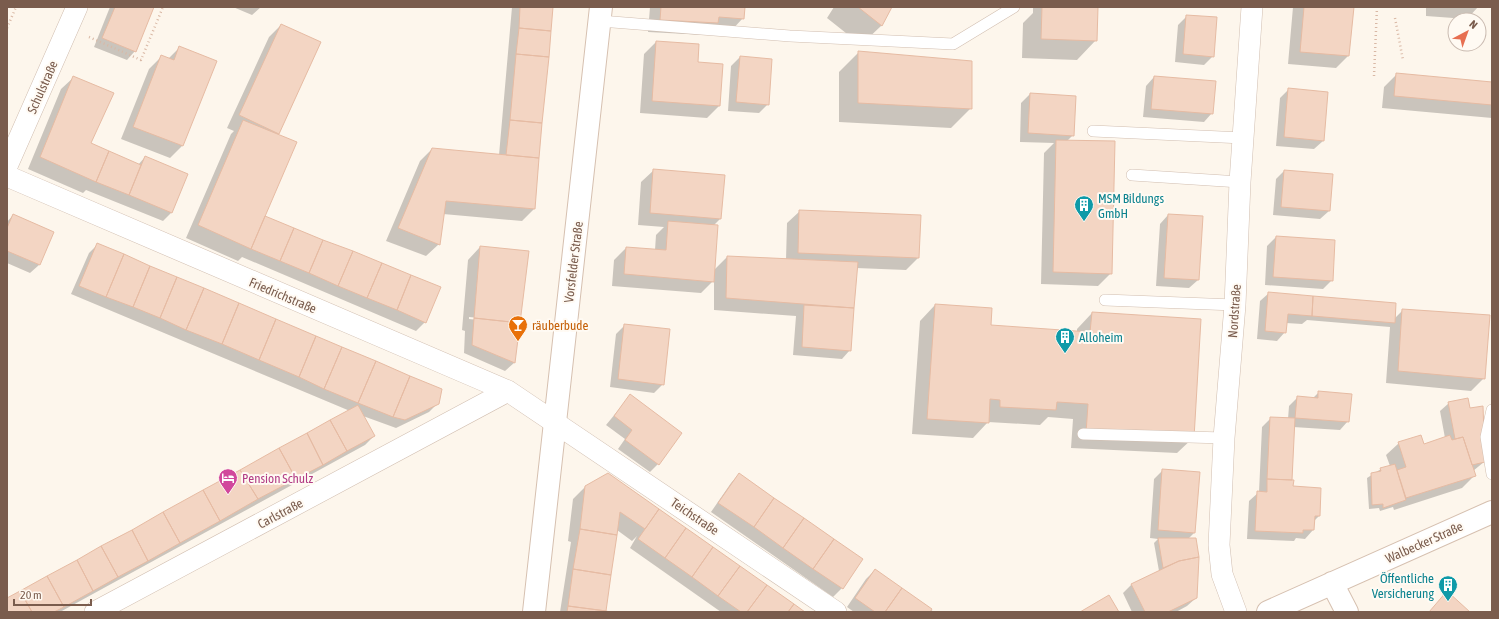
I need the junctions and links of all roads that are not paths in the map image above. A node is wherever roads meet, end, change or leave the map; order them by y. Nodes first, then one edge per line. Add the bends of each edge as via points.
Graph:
1 (77, 7) edge
2 (1014, 7) edge
3 (1252, 7) edge
4 (601, 14) edge
5 (1092, 130) dead end
6 (1244, 138) junction
7 (7, 166) edge
8 (1132, 175) dead end
9 (7, 176) edge
10 (1240, 182) junction
11 (1105, 300) dead end
12 (1235, 304) junction
13 (508, 391) junction
14 (1492, 410) edge
15 (554, 422) junction
16 (1083, 434) dead end
17 (1224, 438) junction
18 (1492, 474) edge
19 (1492, 512) edge
20 (1332, 583) junction
21 (95, 612) edge
22 (534, 612) edge
23 (836, 612) edge
24 (1236, 612) edge
25 (1268, 612) edge
26 (1347, 612) edge

1 - 7 street, Schulstraße
2 - 4 lane via 954,44 790,36
3 - 6 street, Nordstraße
4 - 15 main road, Vorsfelder Straße
5 - 6 lane
6 - 10 street, Nordstraße
8 - 10 lane
9 - 13 street, Friedrichstraße
10 - 12 street, Nordstraße
11 - 12 lane
12 - 17 street, Nordstraße
13 - 15 street, Friedrichstraße
13 - 21 street, Carlstraße
14 - 18 lane via 1486,437
15 - 22 main road, Vorsfelder Straße
15 - 23 street, Teichstraße
16 - 17 lane
17 - 24 street, Nordstraße via 1219,545 1222,574
19 - 20 main road, Walbecker Straße
20 - 25 main road, Walbecker Straße
20 - 26 main road

